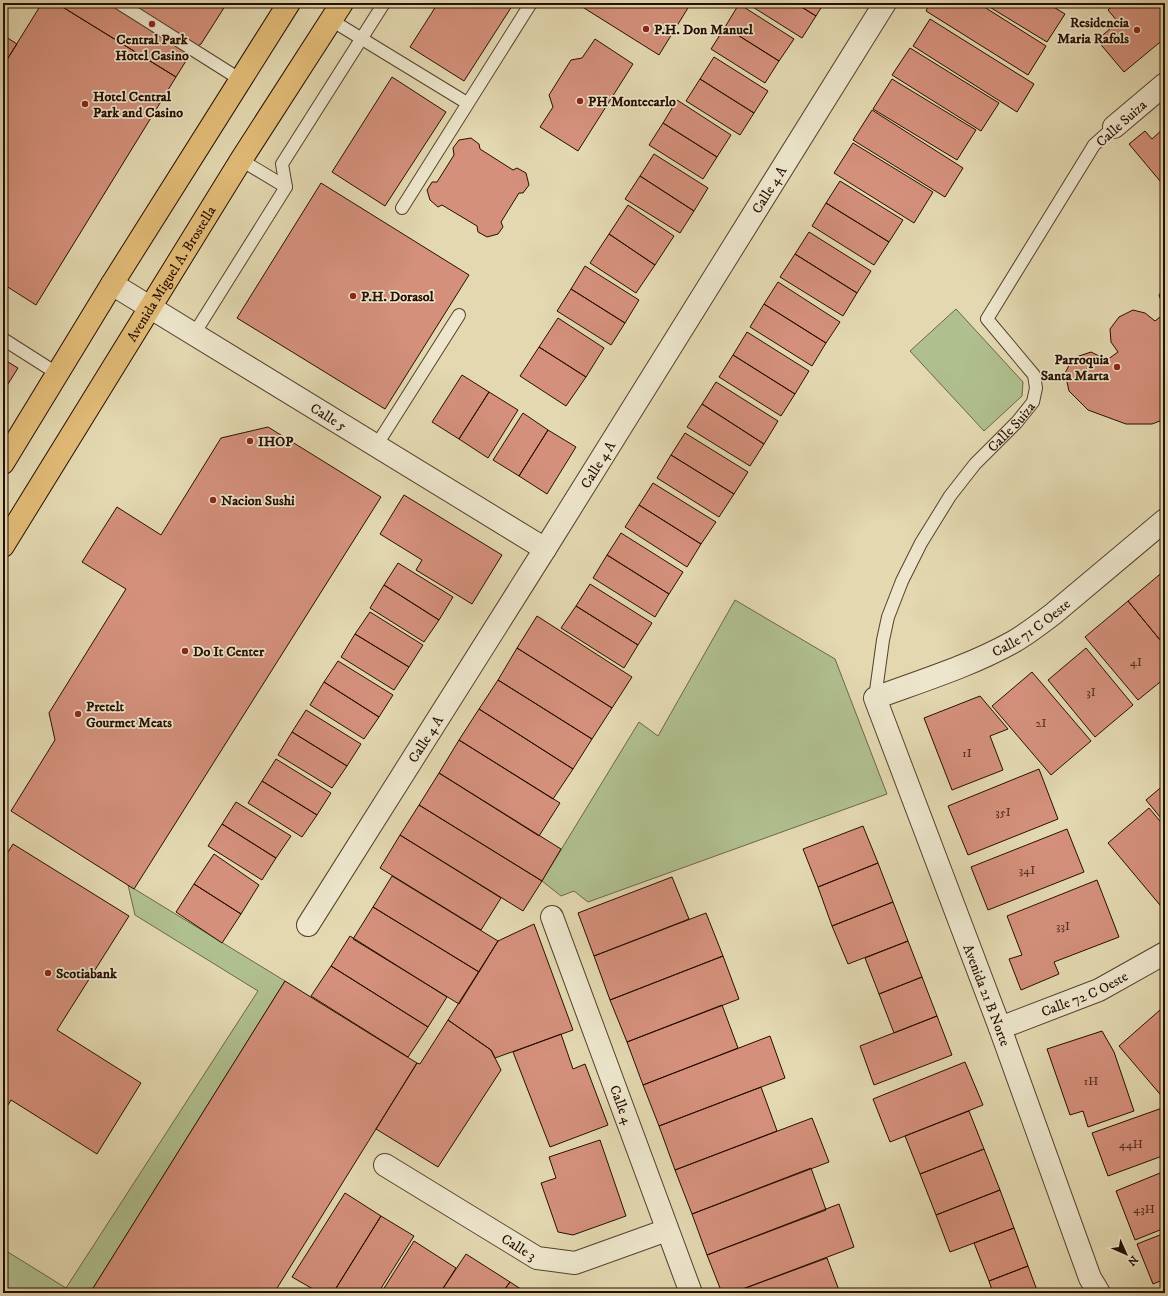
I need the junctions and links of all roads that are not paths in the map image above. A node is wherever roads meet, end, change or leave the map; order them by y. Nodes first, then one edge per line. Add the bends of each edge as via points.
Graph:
1 (119, 3) edge
2 (289, 3) edge
3 (384, 3) edge
4 (531, 3) edge
5 (885, 3) edge
6 (337, 12) edge
7 (361, 39) junction
8 (241, 80) junction
9 (1165, 84) edge
10 (467, 103) junction
11 (1114, 127) joint
12 (241, 160) junction
13 (286, 187) junction
14 (402, 208) dead end
15 (112, 284) junction
16 (150, 308) junction
17 (459, 315) dead end
18 (194, 334) junction
19 (3, 339) edge
20 (58, 374) junction
21 (376, 446) junction
22 (3, 463) edge
23 (1165, 520) edge
24 (3, 546) edge
25 (545, 549) junction
26 (875, 698) junction
27 (552, 917) dead end
28 (308, 925) dead end
29 (1165, 953) edge
30 (1000, 1028) junction
31 (385, 1165) dead end
32 (667, 1230) junction
33 (691, 1293) edge
34 (1099, 1293) edge

1 - 8 lane
2 - 8 main road
3 - 7 lane
4 - 10 lane
5 - 25 street, Calle 4 A
6 - 7 lane
6 - 12 main road, Avenida Miguel A. Brostella
7 - 10 lane
7 - 13 lane via 282,164
8 - 15 main road
9 - 11 street, Calle Suiza
10 - 14 lane
11 - 26 lane, Calle Suiza via 1094,145 987,319 1034,376 1036,388 1033,402 1018,422 975,464 950,496 921,543 888,617 882,640
12 - 13 lane
12 - 16 main road, Avenida Miguel A. Brostella
13 - 18 lane
15 - 16 street, Calle 5
15 - 20 main road
16 - 18 street, Calle 5
16 - 24 main road, Avenida Miguel A. Brostella
17 - 21 lane
18 - 21 street, Calle 5
19 - 20 lane
20 - 22 main road
21 - 25 street, Calle 5
23 - 26 street, Calle 71 C Oeste via 1053,614 1013,642
25 - 28 street, Calle 4 A
26 - 30 street, Avenida 21 B Norte
27 - 32 street, Calle 4
29 - 30 street, Calle 72 C Oeste via 1099,990
30 - 34 street, Avenida 21 B Norte via 1090,1278
31 - 32 street, Calle 3 via 537,1258 575,1263
32 - 33 street, Calle 4

